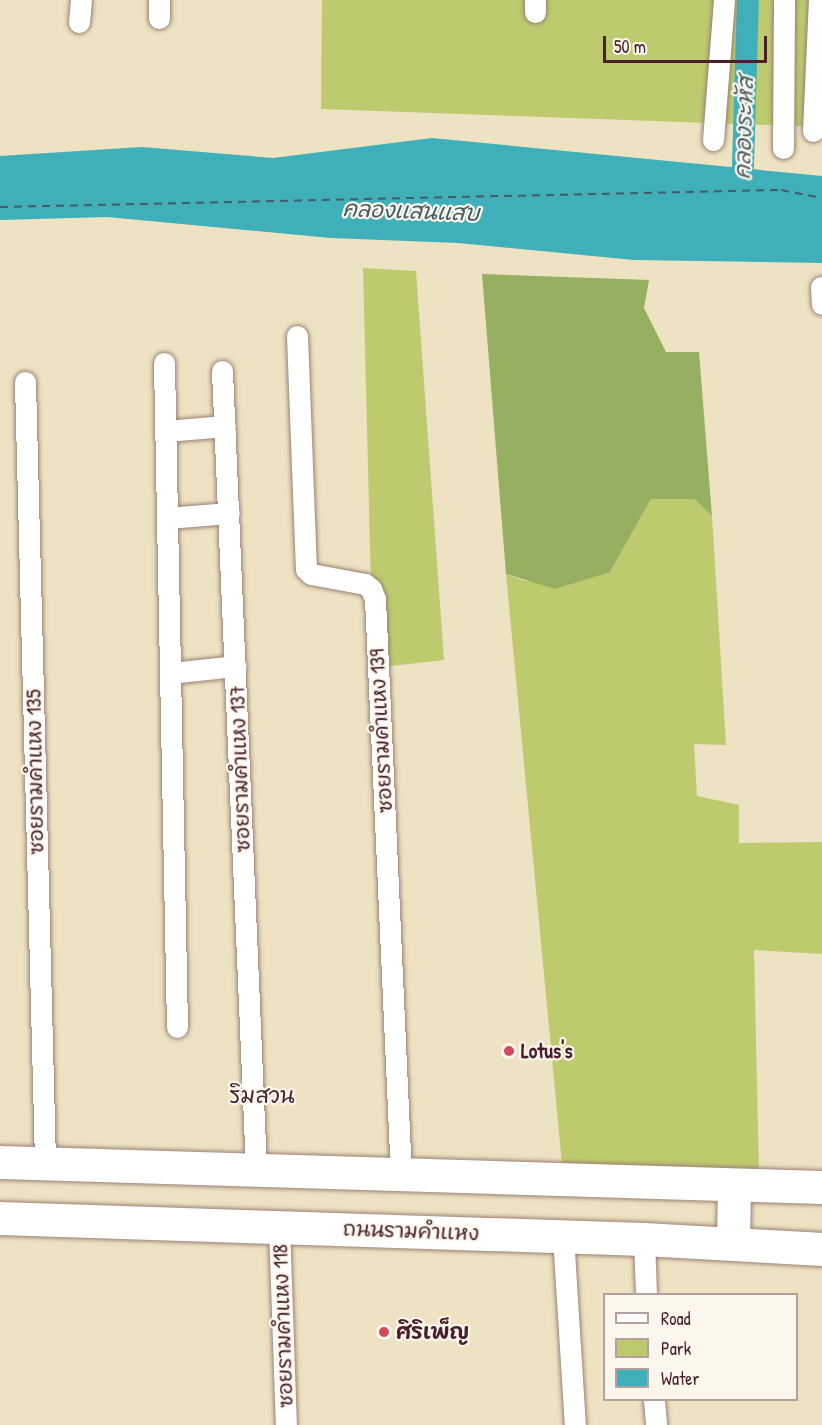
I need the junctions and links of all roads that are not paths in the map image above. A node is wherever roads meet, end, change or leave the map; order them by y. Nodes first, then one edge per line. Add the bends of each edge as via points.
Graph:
1 (81, 0) edge
2 (723, 0) edge
3 (784, 0) edge
4 (819, 0) edge
5 (80, 22) dead end
6 (813, 132) dead end
7 (713, 140) dead end
8 (783, 148) dead end
9 (297, 336) dead end
10 (164, 363) dead end
11 (222, 371) dead end
12 (25, 382) dead end
13 (225, 426) junction
14 (166, 431) junction
15 (229, 513) junction
16 (167, 518) junction
17 (236, 666) junction
18 (170, 673) junction
19 (260, 942) dead end
20 (177, 1027) dead end
21 (0, 1162) edge
22 (45, 1163) junction
23 (263, 1168) junction
24 (401, 1175) junction
25 (734, 1185) junction
26 (822, 1187) edge
27 (0, 1218) edge
28 (279, 1227) junction
29 (563, 1236) junction
30 (644, 1239) junction
31 (733, 1242) junction
32 (822, 1250) edge
33 (646, 1293) edge
34 (654, 1401) edge
35 (286, 1425) edge
36 (576, 1425) edge
37 (656, 1425) edge

1 - 5 street
2 - 7 street
3 - 8 street
4 - 6 street
9 - 24 street, ซอยรามคำแหง 139 via 306,569 311,574 365,584 375,599
10 - 14 street
11 - 13 street, ซอยรามคำแหง 137
12 - 22 street, ซอยรามคำแหง 135
13 - 14 street
13 - 15 street, ซอยรามคำแหง 137
14 - 16 street
15 - 16 street
15 - 17 street, ซอยรามคำแหง 137
16 - 18 street
17 - 18 street
17 - 23 street, ซอยรามคำแหง 137
18 - 20 street
19 - 23 street
21 - 22 main road
22 - 23 main road
23 - 24 main road
24 - 25 main road
25 - 26 main road
25 - 31 main road
27 - 28 main road, ถนนรามคำแหง
28 - 29 main road, ถนนรามคำแหง
28 - 35 street, ซอยรามคำแหง 118
29 - 30 main road, ถนนรามคำแหง
29 - 36 street
30 - 31 main road, ถนนรามคำแหง
30 - 33 street
31 - 32 main road, ถนนรามคำแหง
34 - 37 street

